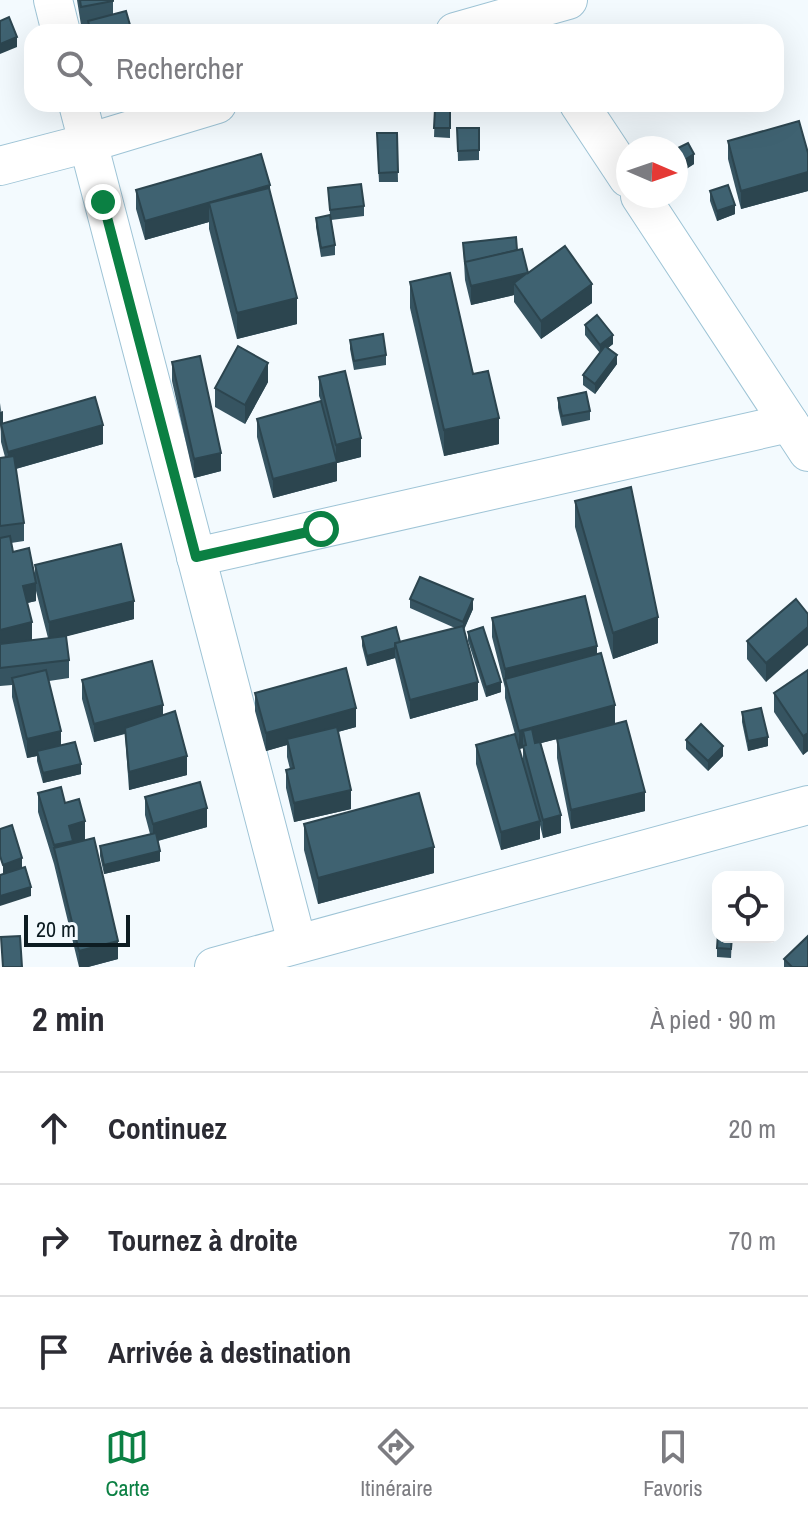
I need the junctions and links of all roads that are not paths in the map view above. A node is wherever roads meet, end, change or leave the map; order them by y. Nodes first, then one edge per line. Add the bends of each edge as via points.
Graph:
1 (53, 0) edge
2 (568, 0) edge
3 (522, 15) edge
4 (59, 24) edge
5 (487, 24) edge
6 (80, 112) edge
7 (191, 112) edge
8 (584, 112) edge
9 (88, 143) junction
10 (616, 160) edge
11 (0, 166) edge
12 (648, 208) edge
13 (798, 438) edge
14 (196, 557) junction
15 (808, 805) edge
16 (297, 943) junction
17 (214, 967) edge

1 - 4 street
2 - 3 street
3 - 5 street
6 - 9 street
7 - 9 street
8 - 10 street
9 - 11 street
9 - 14 street
12 - 13 street
13 - 14 street
14 - 16 street
15 - 16 street
16 - 17 street

